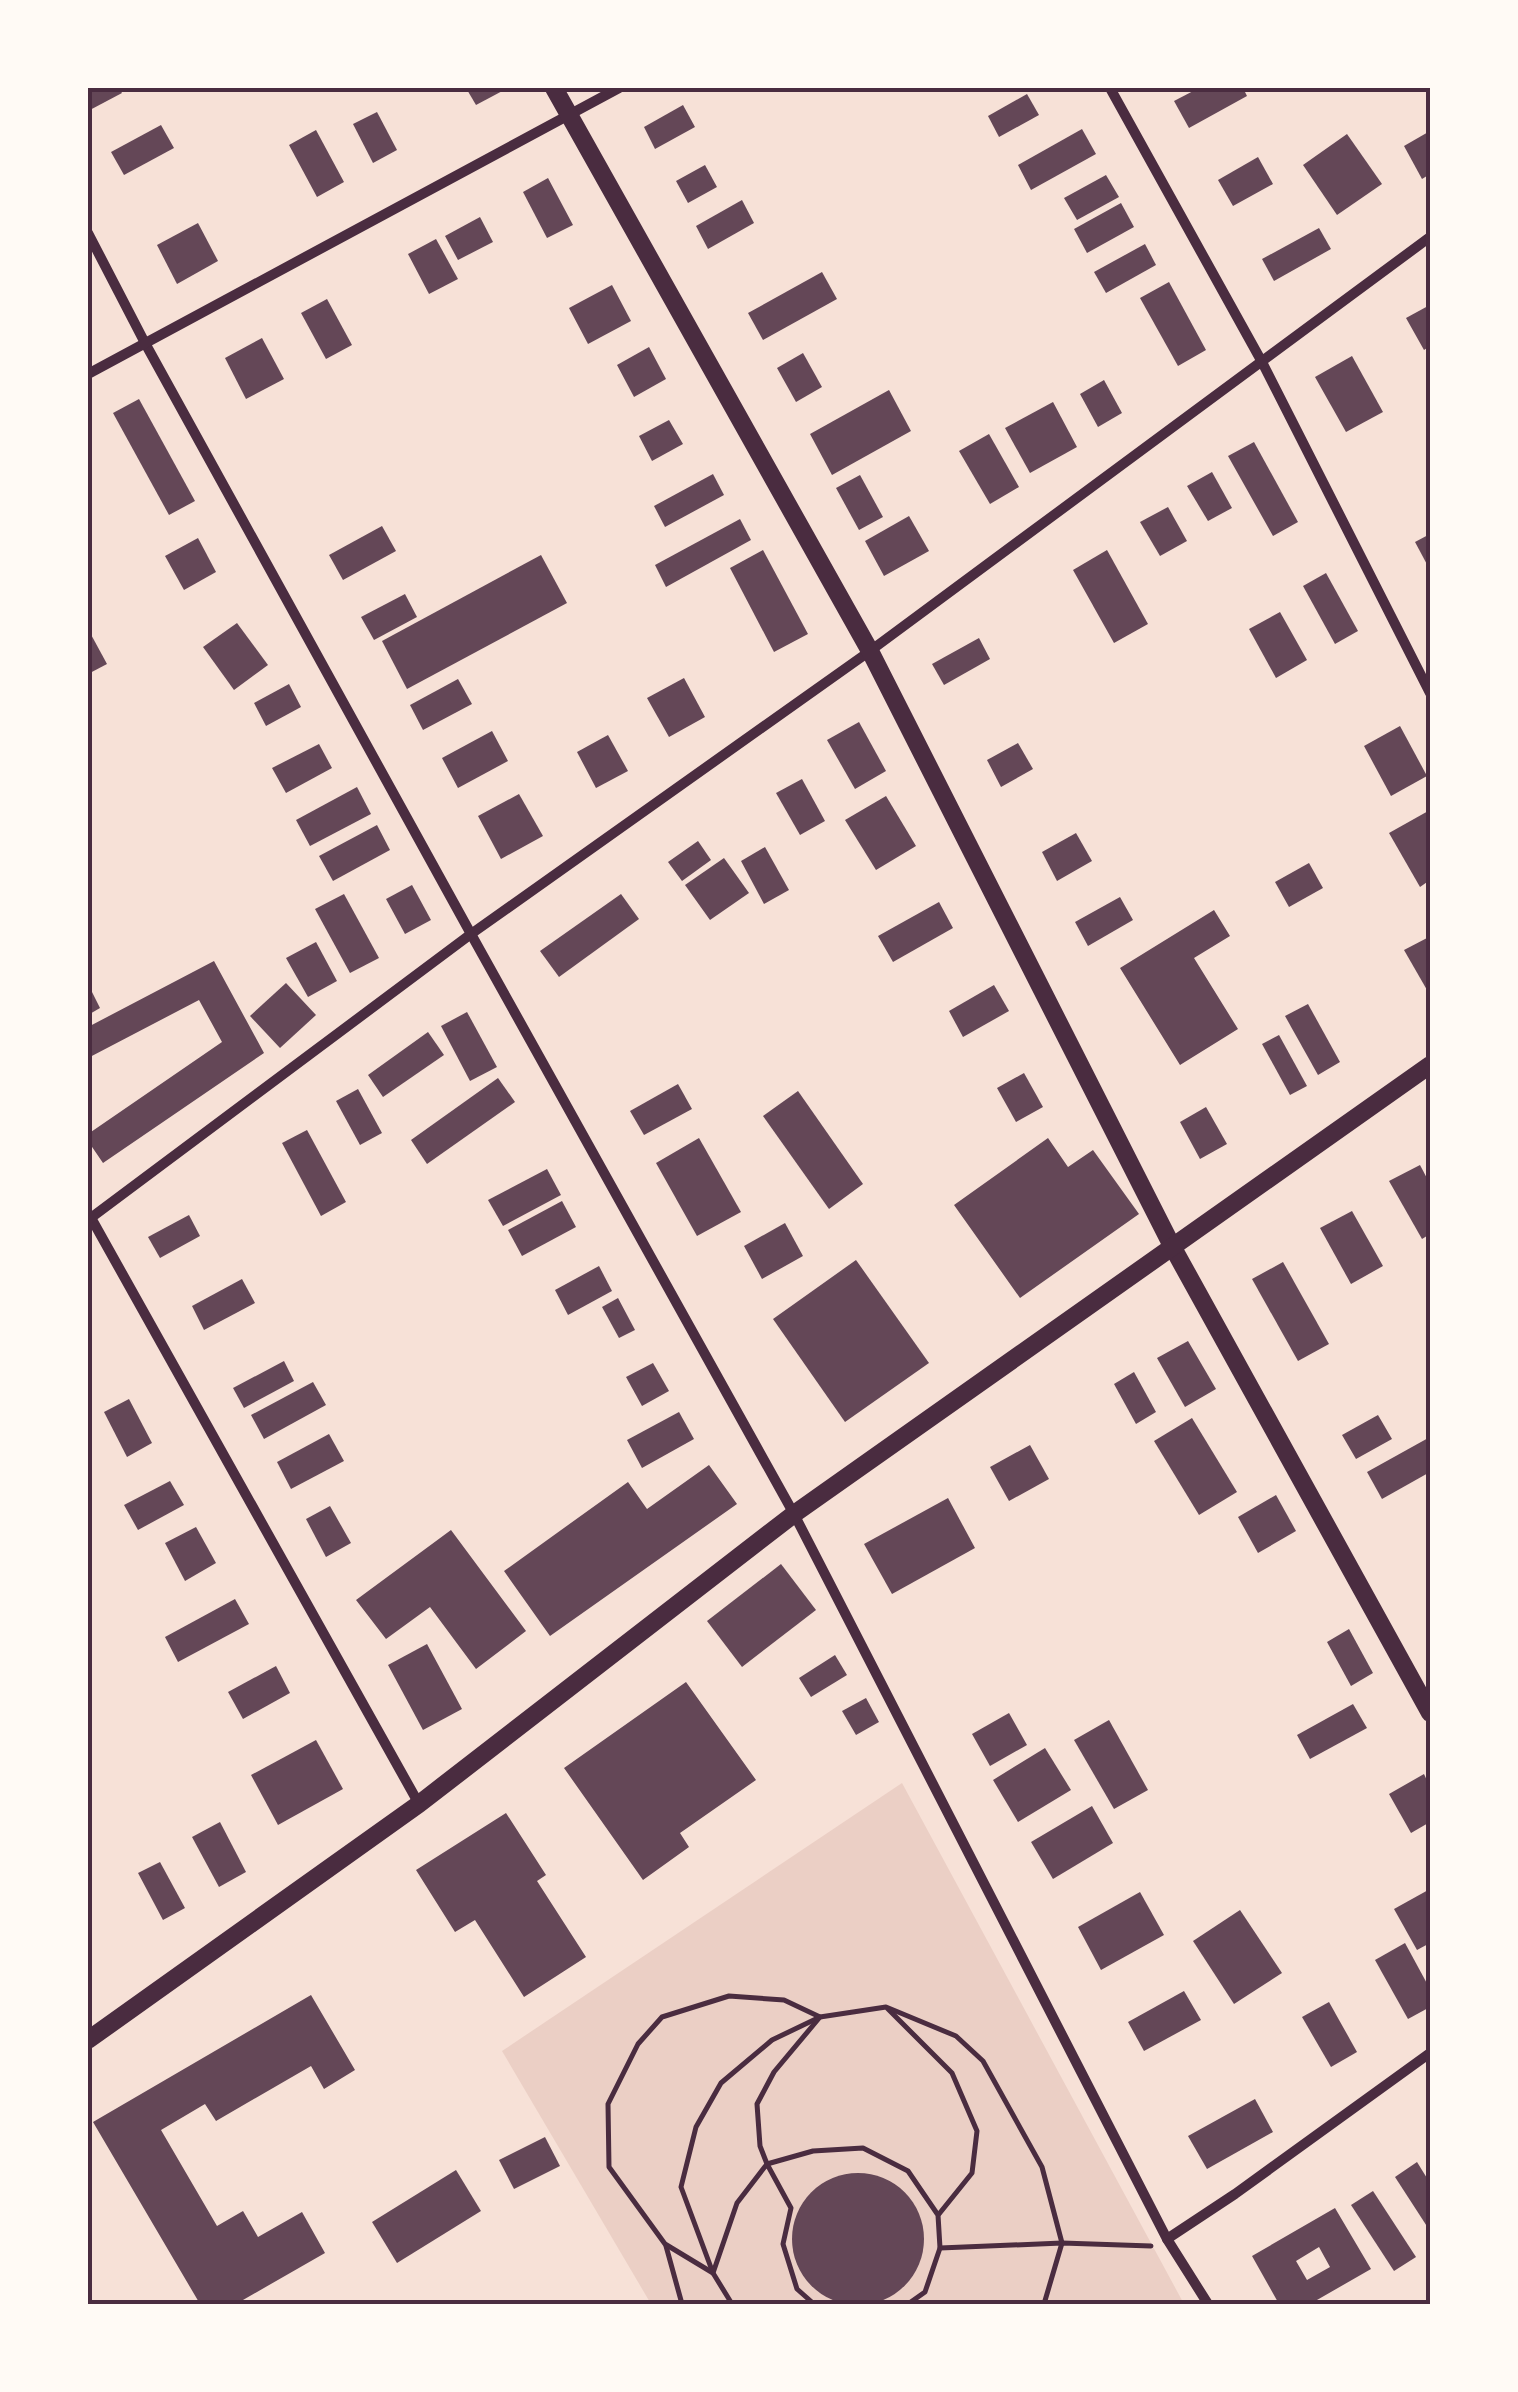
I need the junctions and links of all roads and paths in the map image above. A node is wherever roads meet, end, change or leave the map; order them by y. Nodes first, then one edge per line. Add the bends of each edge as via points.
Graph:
1 (554, 88) edge
2 (618, 88) edge
3 (1110, 88) edge
4 (568, 113) junction
5 (88, 233) edge
6 (1430, 237) edge
7 (146, 343) junction
8 (1262, 362) junction
9 (88, 374) edge
10 (870, 650) junction
11 (1430, 694) edge
12 (471, 934) junction
13 (1430, 1065) edge
14 (89, 1217) edge
15 (1172, 1246) junction
16 (794, 1514) junction
17 (1430, 1713) edge
18 (420, 1804) junction
19 (886, 2007) junction
20 (820, 2017) junction
21 (88, 2040) edge
22 (1430, 2053) edge
23 (767, 2164) junction
24 (938, 2215) junction
25 (1167, 2239) junction
26 (1062, 2243) junction
27 (665, 2244) junction
28 (940, 2248) junction
29 (713, 2273) junction
30 (682, 2304) edge
31 (732, 2304) edge
32 (814, 2304) edge
33 (908, 2304) edge
34 (1044, 2304) edge
35 (1208, 2304) edge

1 - 4 street
2 - 4 street
3 - 8 street
4 - 7 street
4 - 10 street
5 - 7 street
6 - 8 street
7 - 9 street
7 - 12 street
8 - 10 street
8 - 11 street
10 - 12 street
10 - 15 street
12 - 14 street
12 - 16 street
13 - 15 street
14 - 18 street
15 - 16 street
15 - 17 street
16 - 18 street
16 - 25 street
18 - 21 street
19 - 20 path
19 - 24 path via 952,2074 977,2131 972,2173
19 - 26 path via 956,2036 983,2061 1042,2167
20 - 23 path via 756,2104
20 - 27 path via 784,2000 729,1996 662,2017 638,2044 608,2104 609,2167
20 - 29 path via 772,2040 721,2083 696,2127 681,2187
22 - 25 street
23 - 24 path via 812,2151 863,2148 908,2171
23 - 29 path via 738,2203
23 - 32 path via 791,2208 783,2244 797,2289
24 - 28 path
25 - 26 path via 1153,2246
25 - 35 street
26 - 28 path
26 - 34 path
27 - 29 path
27 - 30 path
28 - 33 path via 925,2292
29 - 31 path

